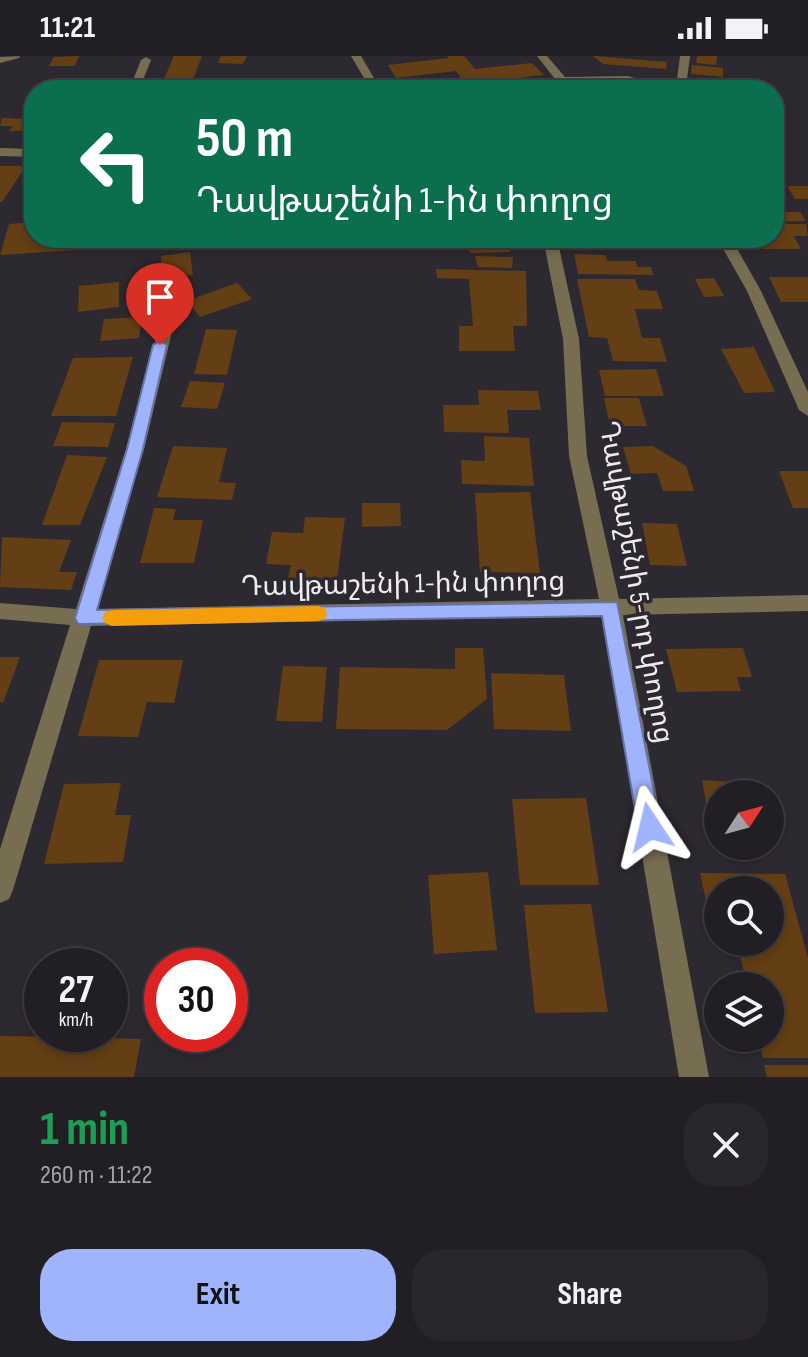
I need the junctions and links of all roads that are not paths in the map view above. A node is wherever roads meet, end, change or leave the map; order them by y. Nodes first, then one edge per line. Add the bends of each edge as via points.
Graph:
1 (15, 56) edge
2 (356, 56) edge
3 (542, 56) edge
4 (685, 56) edge
5 (0, 60) edge
6 (146, 60) dead end
7 (138, 80) edge
8 (370, 80) edge
9 (561, 80) edge
10 (583, 80) edge
11 (634, 80) edge
12 (681, 80) edge
13 (0, 152) edge
14 (24, 153) edge
15 (552, 248) edge
16 (730, 248) edge
17 (167, 319) dead end
18 (808, 410) edge
19 (808, 603) edge
20 (611, 608) junction
21 (0, 611) edge
22 (85, 618) junction
23 (0, 890) edge
24 (694, 1077) edge

1 - 5 street
2 - 8 street
3 - 9 street
4 - 12 street
6 - 7 street
10 - 11 street
13 - 14 street
15 - 20 street, Դավթաշենի 5-րդ փողոց via 571,339 578,456
16 - 18 street
17 - 22 street
19 - 20 street, Դավթաշենի 1-ին փողոց
20 - 22 street, Դավթաշենի 1-ին փողոց
20 - 24 street, Դավթաշենի 5-րդ փողոց
21 - 22 street, Դավթաշենի 1-ին փողոց
22 - 23 street

